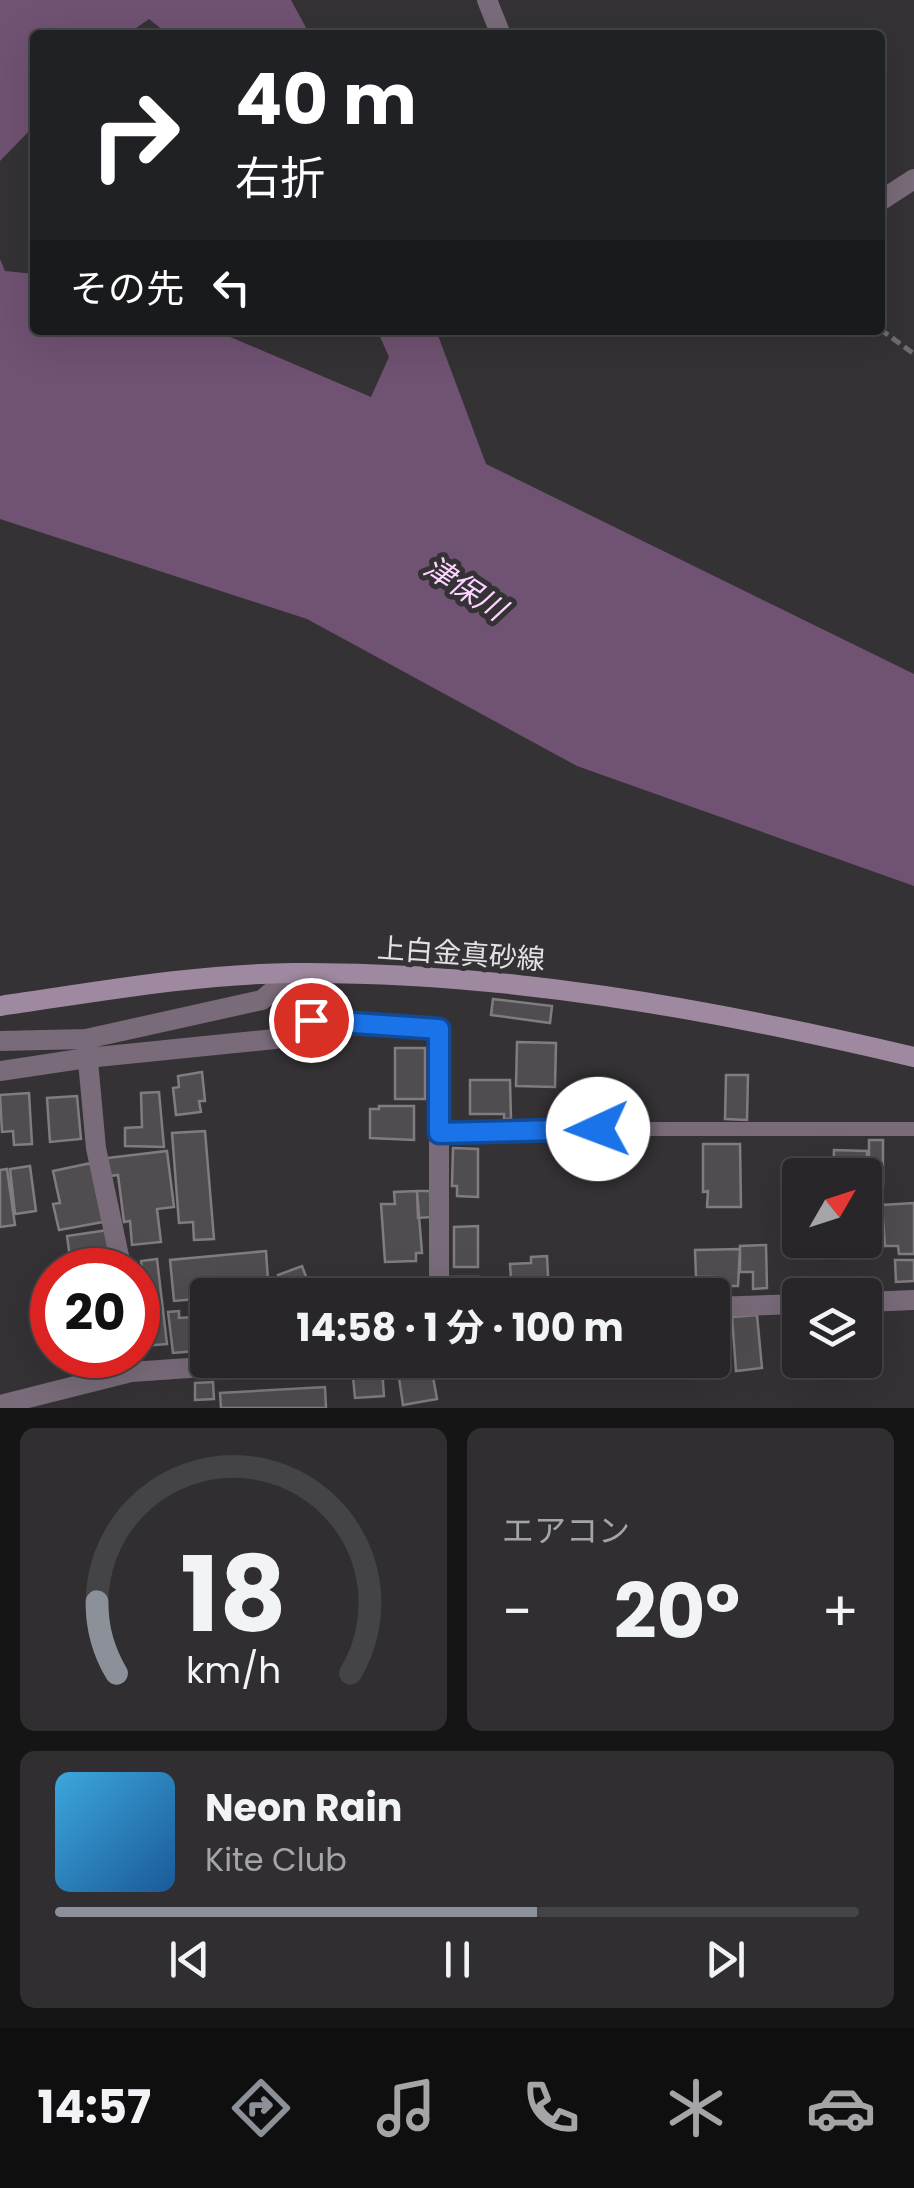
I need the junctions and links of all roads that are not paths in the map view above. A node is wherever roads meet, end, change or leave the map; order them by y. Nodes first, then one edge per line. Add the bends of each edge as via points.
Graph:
1 (487, 0) edge
2 (499, 30) edge
3 (914, 178) edge
4 (885, 198) edge
5 (293, 973) junction
6 (0, 1006) edge
7 (0, 1041) edge
8 (86, 1048) junction
9 (914, 1057) edge
10 (0, 1071) edge
11 (914, 1129) edge
12 (439, 1133) junction
13 (117, 1248) edge
14 (439, 1278) edge
15 (914, 1300) edge
16 (882, 1301) edge
17 (782, 1305) edge
18 (730, 1306) edge
19 (160, 1363) edge
20 (190, 1363) edge
21 (86, 1378) edge
22 (0, 1405) edge

1 - 2 street
3 - 4 street
5 - 6 main road, 上白金真砂線
5 - 8 street via 262,1000
5 - 9 main road, 上白金真砂線 via 574,990 786,1026
7 - 8 street
8 - 10 street
8 - 12 street via 274,1039 311,1020 439,1029
8 - 13 street via 96,1148
11 - 12 lane
12 - 14 street
15 - 16 street
17 - 18 street
19 - 20 street
21 - 22 street

